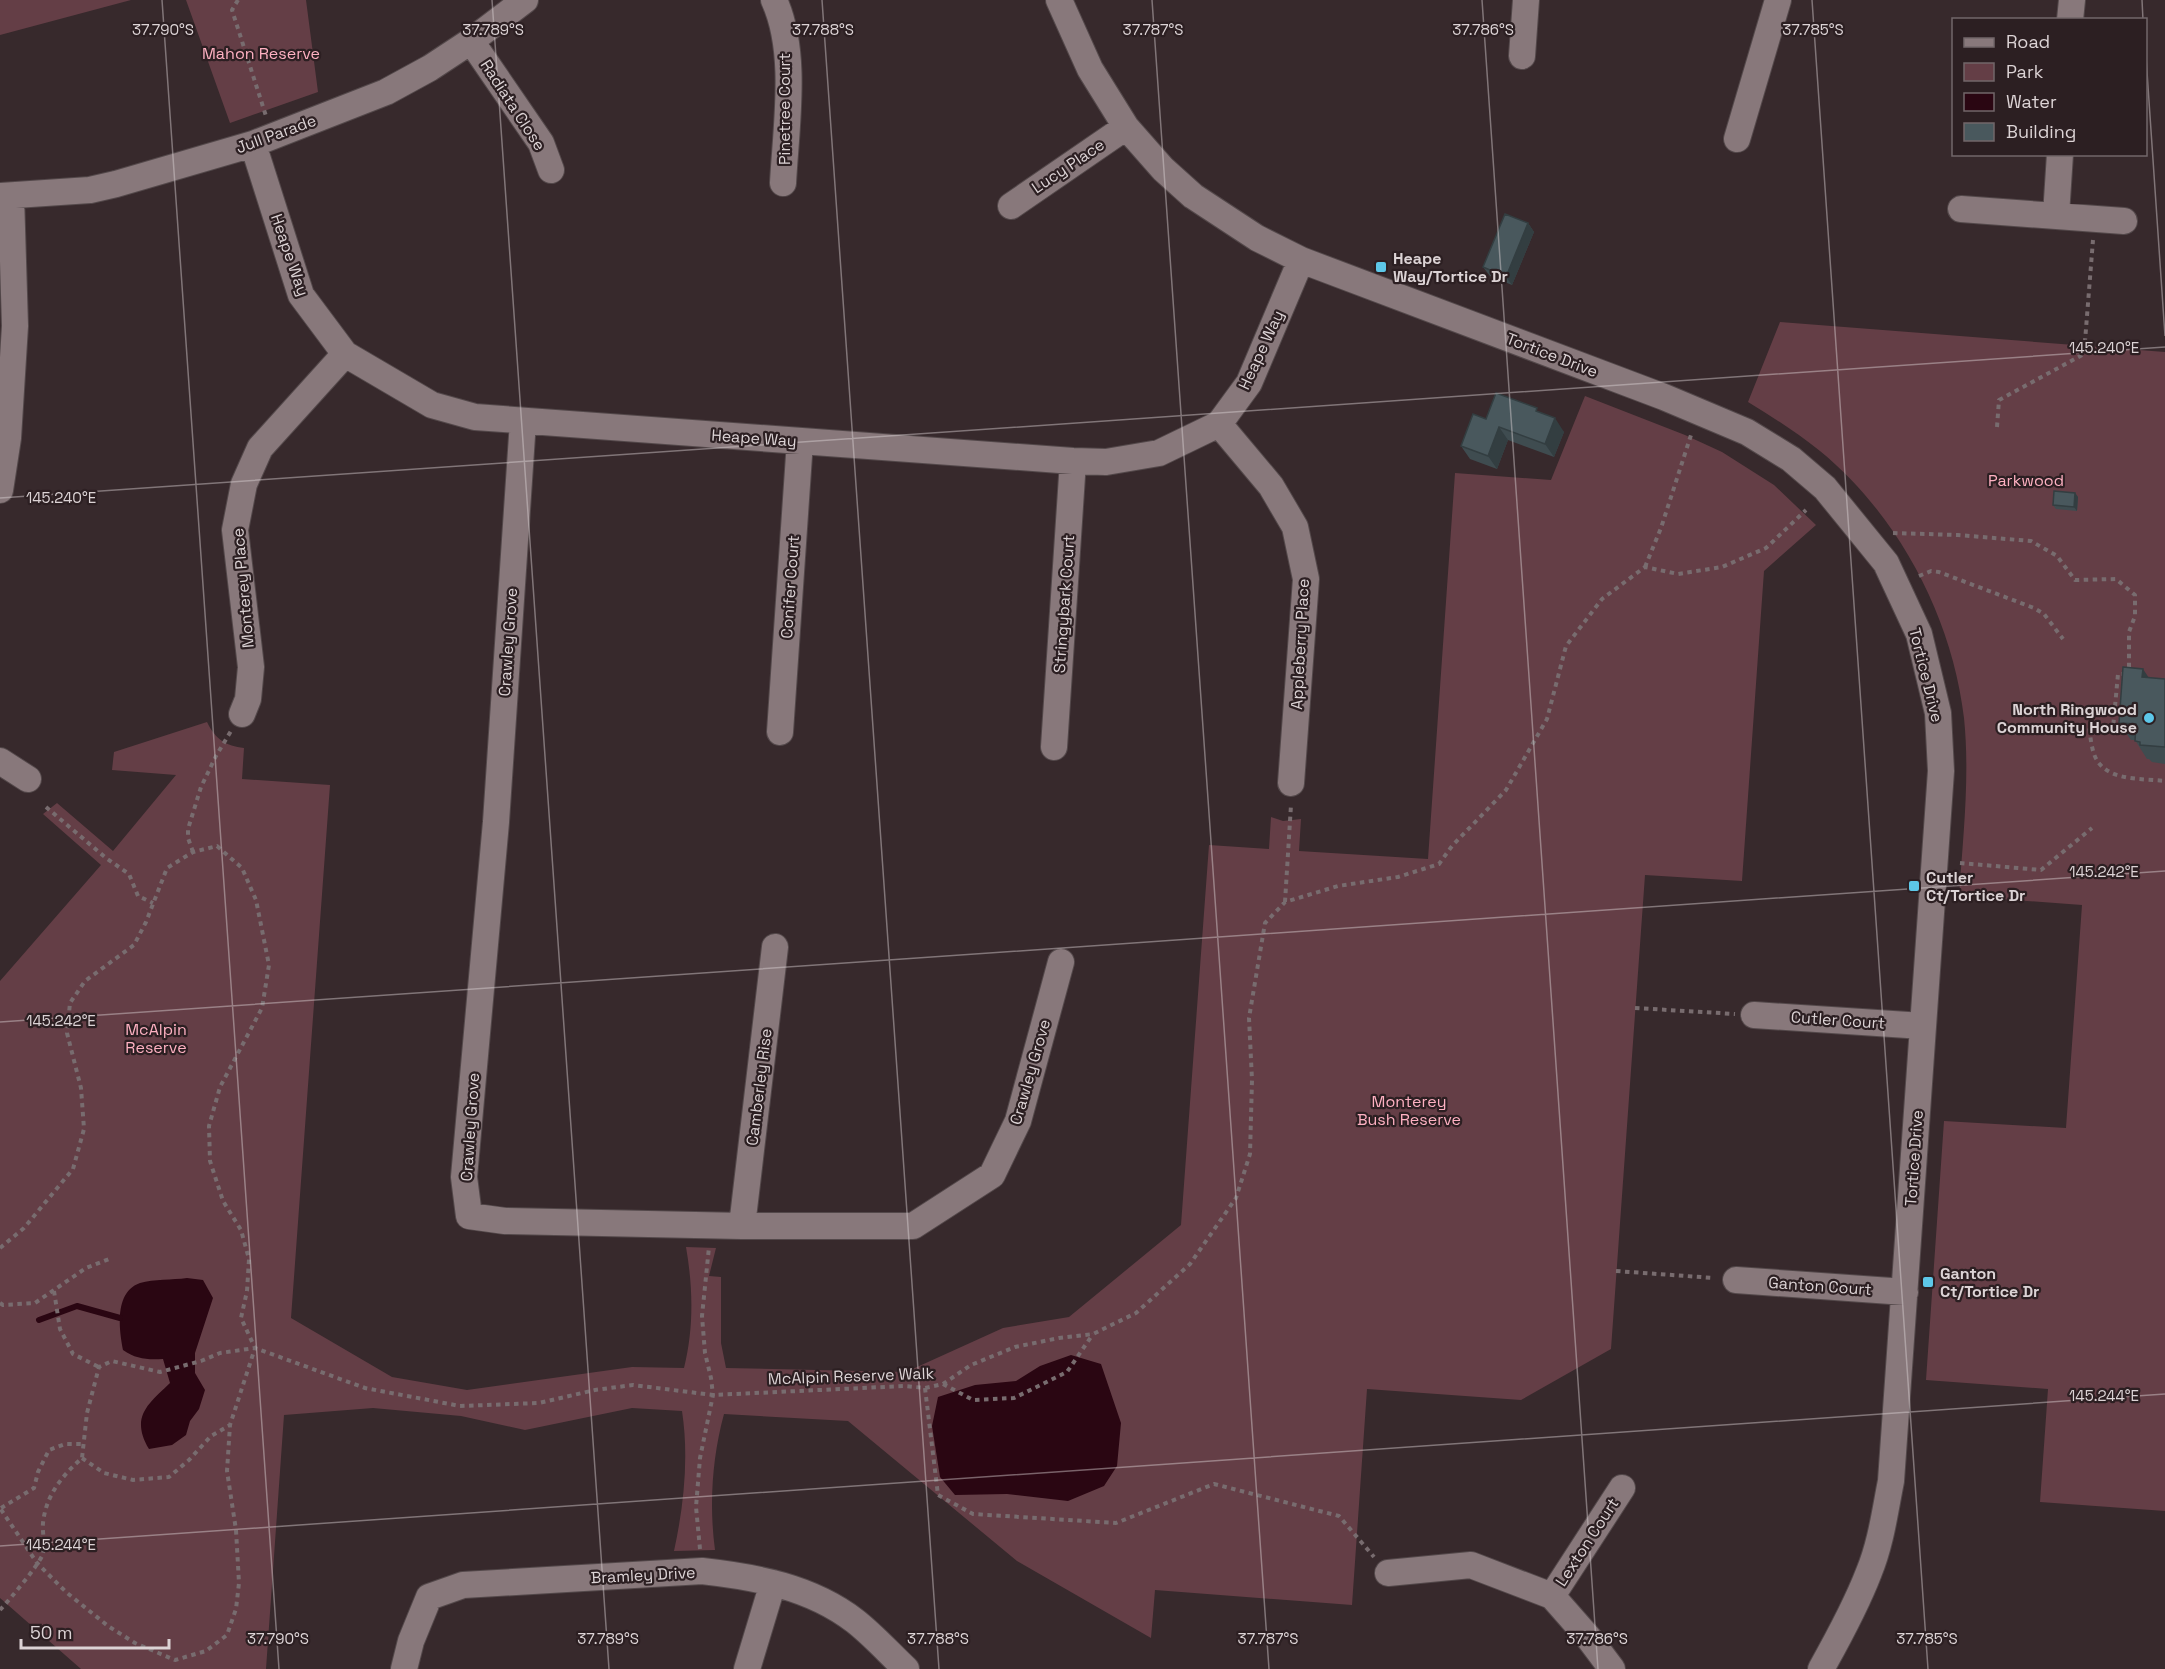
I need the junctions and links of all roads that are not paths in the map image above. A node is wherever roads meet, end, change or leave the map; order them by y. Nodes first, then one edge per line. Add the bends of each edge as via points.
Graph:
1 (525, 0) edge
2 (774, 0) edge
3 (1059, 0) edge
4 (1526, 0) edge
5 (1778, 0) edge
6 (2072, 0) edge
7 (2070, 18) edge
8 (471, 41) junction
9 (1522, 56) dead end
10 (1126, 127) junction
11 (1737, 139) dead end
12 (263, 140) junction
13 (2060, 156) edge
14 (551, 170) dead end
15 (783, 183) dead end
16 (6, 196) edge
17 (1011, 206) dead end
18 (1960, 209) dead end
19 (2056, 215) junction
20 (2124, 221) dead end
21 (1301, 260) junction
22 (345, 354) junction
23 (523, 421) junction
24 (1219, 424) junction
25 (800, 441) junction
26 (1073, 461) junction
27 (0, 490) edge
28 (242, 714) road end
29 (780, 732) dead end
30 (1054, 747) dead end
31 (0, 761) edge
32 (28, 779) dead end
33 (1291, 783) road end
34 (775, 947) dead end
35 (1061, 962) dead end
36 (1754, 1015) road end
37 (1923, 1026) junction
38 (742, 1226) junction
39 (1736, 1280) road end
40 (1905, 1292) junction
41 (1622, 1488) dead end
42 (1388, 1573) road end
43 (773, 1582) junction
44 (1552, 1596) junction
45 (404, 1669) edge
46 (747, 1669) edge
47 (906, 1669) edge
48 (1612, 1669) edge
49 (1821, 1669) edge

1 - 8 street, Jull Parade
2 - 15 street, Pinetree Court via 782,18 788,74
3 - 10 street, Tortice Drive via 1090,69
4 - 9 street
5 - 11 street
6 - 7 street
8 - 12 street, Jull Parade via 386,92
8 - 14 street, Radiata Close via 541,142
10 - 17 street, Lucy Place
10 - 21 street, Tortice Drive via 1193,196 1257,238
12 - 16 street, Jull Parade via 90,190
12 - 22 street, Heape Way via 301,295
13 - 19 street
16 - 27 street via 15,326 8,438
18 - 19 street
19 - 20 street
21 - 24 street, Heape Way via 1249,383
21 - 37 street, Tortice Drive via 1747,432 1791,459 1825,488 1886,563 1919,634 1938,713 1941,771
22 - 23 street, Heape Way via 432,405 475,417
22 - 28 street, Monterey Place via 260,448 244,484 235,530 251,667 248,699
23 - 25 street, Heape Way
23 - 38 street, Crawley Grove via 496,822 464,1177 469,1216 505,1221
24 - 26 street, Heape Way via 1159,453 1106,462
24 - 33 street, Appleberry Place via 1271,486 1295,527 1306,579
25 - 26 street, Heape Way
25 - 29 street, Conifer Court
26 - 30 street, Stringybark Court
31 - 32 street
34 - 38 street, Camberley Rise
35 - 38 street, Crawley Grove via 1018,1121 992,1175 913,1226
36 - 37 street, Cutler Court
37 - 40 street, Tortice Drive
39 - 40 street, Ganton Court
40 - 49 street, Tortice Drive via 1892,1481 1882,1526 1870,1570
41 - 44 street, Lexton Court
42 - 44 street via 1471,1565
43 - 45 street, Bramley Drive via 702,1572 463,1585 429,1598
43 - 46 street
43 - 47 street, Bramley Drive via 815,1596 855,1621
44 - 48 street

